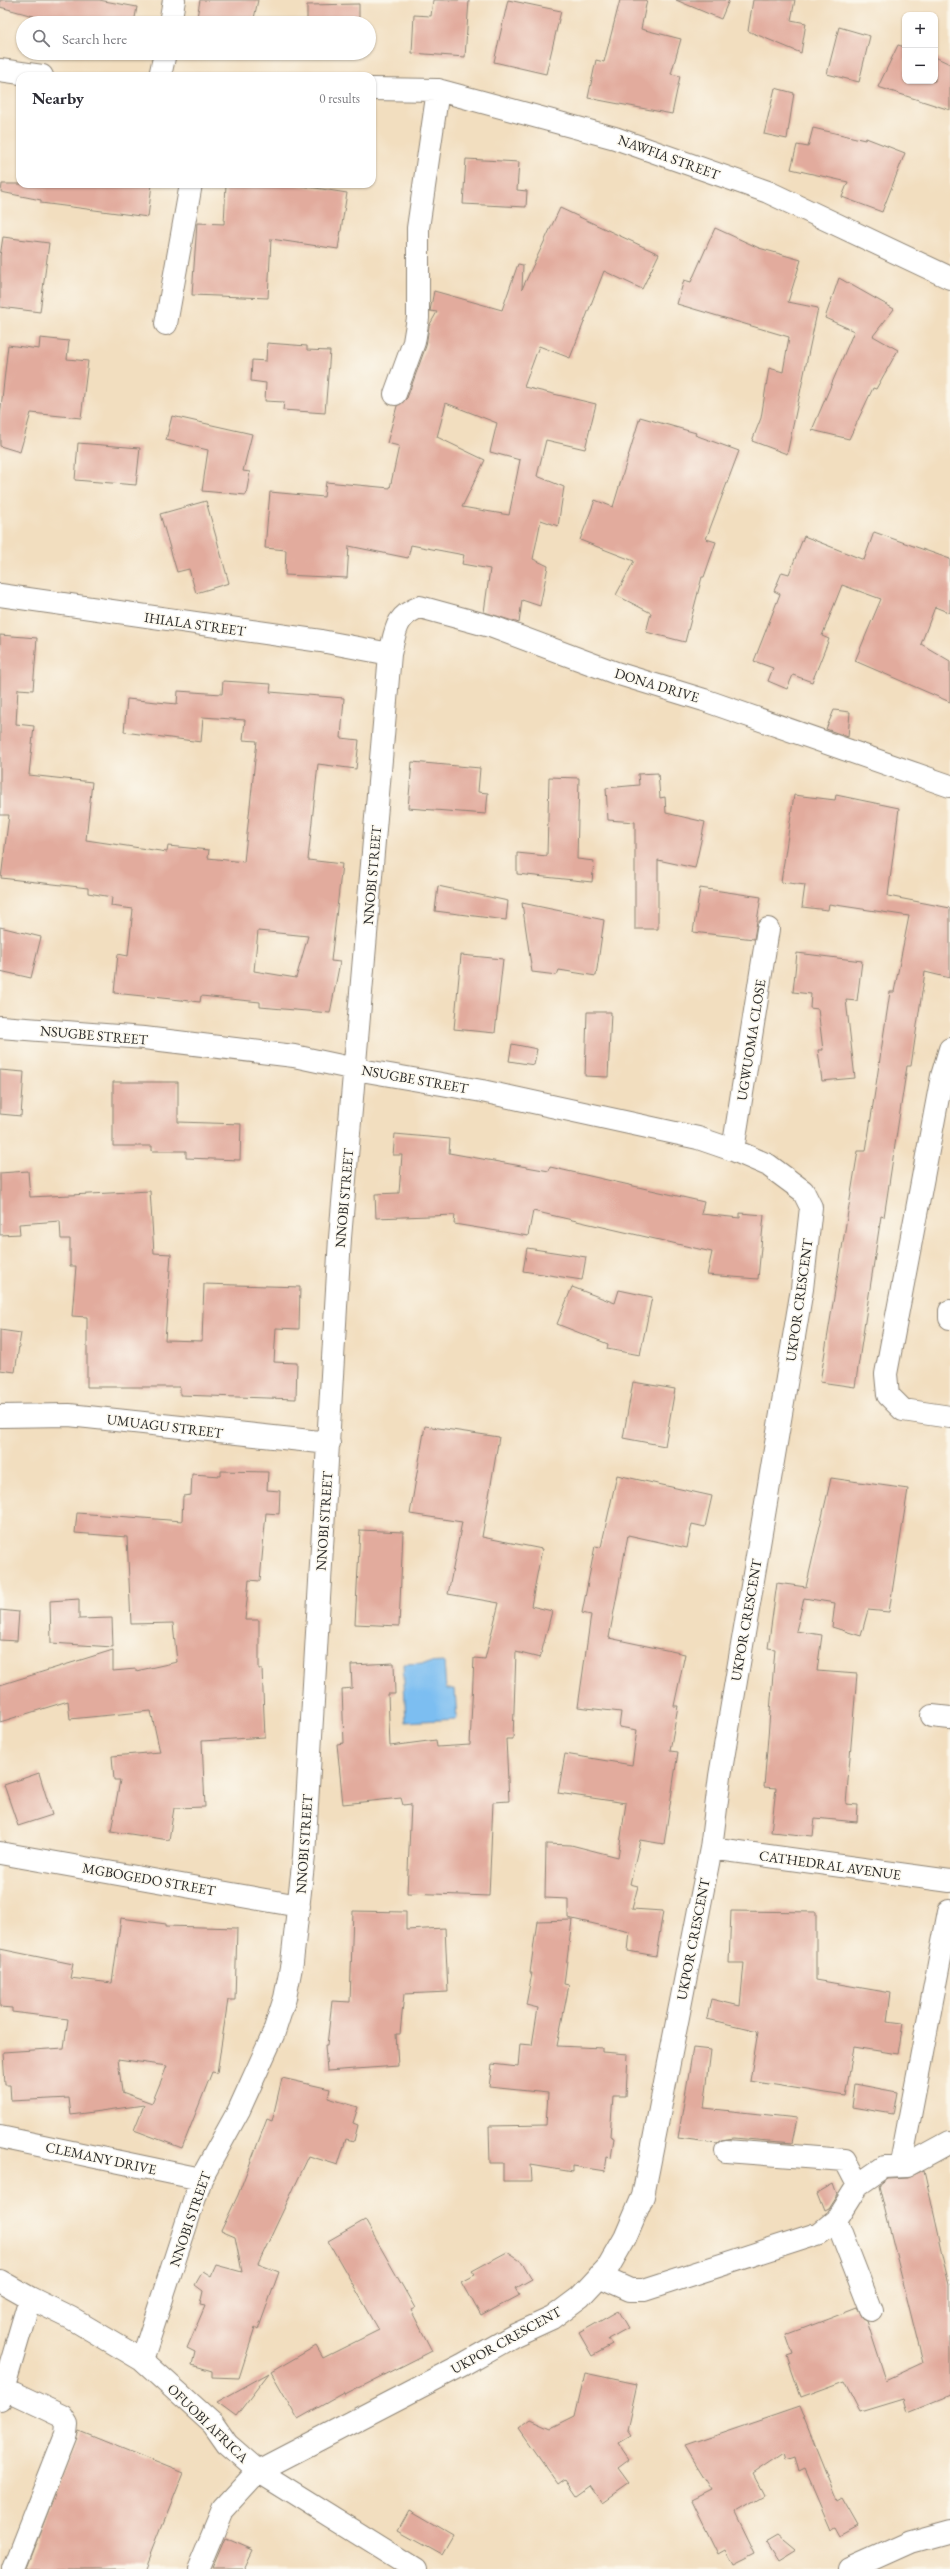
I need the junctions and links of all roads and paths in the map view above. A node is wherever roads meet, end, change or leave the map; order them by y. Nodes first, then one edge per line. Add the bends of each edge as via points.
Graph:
1 (174, 0) edge
2 (171, 16) edge
3 (163, 60) edge
4 (0, 70) edge
5 (16, 72) edge
6 (161, 72) edge
7 (376, 89) edge
8 (438, 90) junction
9 (190, 188) edge
10 (950, 278) edge
11 (166, 324) dead end
12 (395, 394) dead end
13 (0, 596) edge
14 (390, 654) junction
15 (950, 786) edge
16 (768, 929) dead end
17 (0, 1027) edge
18 (950, 1049) edge
19 (355, 1069) junction
20 (733, 1150) junction
21 (809, 1200) joint
22 (950, 1310) edge
23 (950, 1318) edge
24 (0, 1416) edge
25 (950, 1417) edge
26 (329, 1443) junction
27 (711, 1848) junction
28 (0, 1853) edge
29 (950, 1881) edge
30 (299, 1906) junction
31 (948, 1911) dead end
32 (0, 2137) edge
33 (950, 2142) edge
34 (726, 2151) dead end
35 (906, 2166) junction
36 (202, 2179) junction
37 (858, 2184) junction
38 (836, 2220) junction
39 (599, 2276) junction
40 (0, 2281) edge
41 (30, 2298) junction
42 (871, 2310) dead end
43 (142, 2360) junction
44 (2, 2394) edge
45 (258, 2471) junction
46 (950, 2531) edge
47 (13, 2569) edge
48 (198, 2569) edge
49 (415, 2569) edge
50 (850, 2569) edge

1 - 2 street
3 - 6 street
4 - 5 street
7 - 8 street, NAWFIA STREET
8 - 10 street, NAWFIA STREET via 615,138 768,192
8 - 12 street via 418,228 418,318 414,342
9 - 11 street
13 - 14 street, IHIALA STREET via 321,641
14 - 15 street, DONA DRIVE via 400,619 409,611 420,607 438,611 493,627 616,673 704,700
14 - 19 street, NNOBI STREET
16 - 20 street, UGWUOMA CLOSE
17 - 19 street, NSUGBE STREET via 144,1038 294,1056
18 - 25 street via 942,1076 886,1374 888,1395 904,1410
19 - 20 street, NSUGBE STREET via 482,1091 698,1138
19 - 26 street, NNOBI STREET via 340,1238
20 - 21 street, NSUGBE STREET via 768,1166 802,1191
21 - 27 street, UKPOR CRESCENT via 811,1213 802,1289 720,1776
22 - 23 street
24 - 26 street, UMUAGU STREET via 69,1416
26 - 30 street, NNOBI STREET
27 - 29 street, CATHEDRAL AVENUE
27 - 39 street, UKPOR CRESCENT via 643,2196 625,2238 609,2266
28 - 30 street, MGBOGEDO STREET
30 - 36 street, NNOBI STREET via 285,1998 273,2035 239,2110
31 - 35 street via 902,2158
32 - 36 street, CLEMANY DRIVE
33 - 35 street
34 - 37 street via 845,2160
35 - 37 street via 884,2167
36 - 43 street, NNOBI STREET
37 - 38 street
38 - 39 street via 820,2233 644,2290 630,2290
38 - 42 street
39 - 45 street, UKPOR CRESCENT via 580,2297 552,2318 515,2335
40 - 41 street, OFUOBI AFRICA
41 - 43 street, OFUOBI AFRICA via 71,2318
41 - 44 street
43 - 45 street, OFUOBI AFRICA via 213,2424 227,2444
44 - 47 street via 62,2416 67,2424 66,2434
45 - 48 street, UKPOR CRESCENT via 223,2509
45 - 49 street, OFUOBI AFRICA
46 - 50 street via 910,2542

